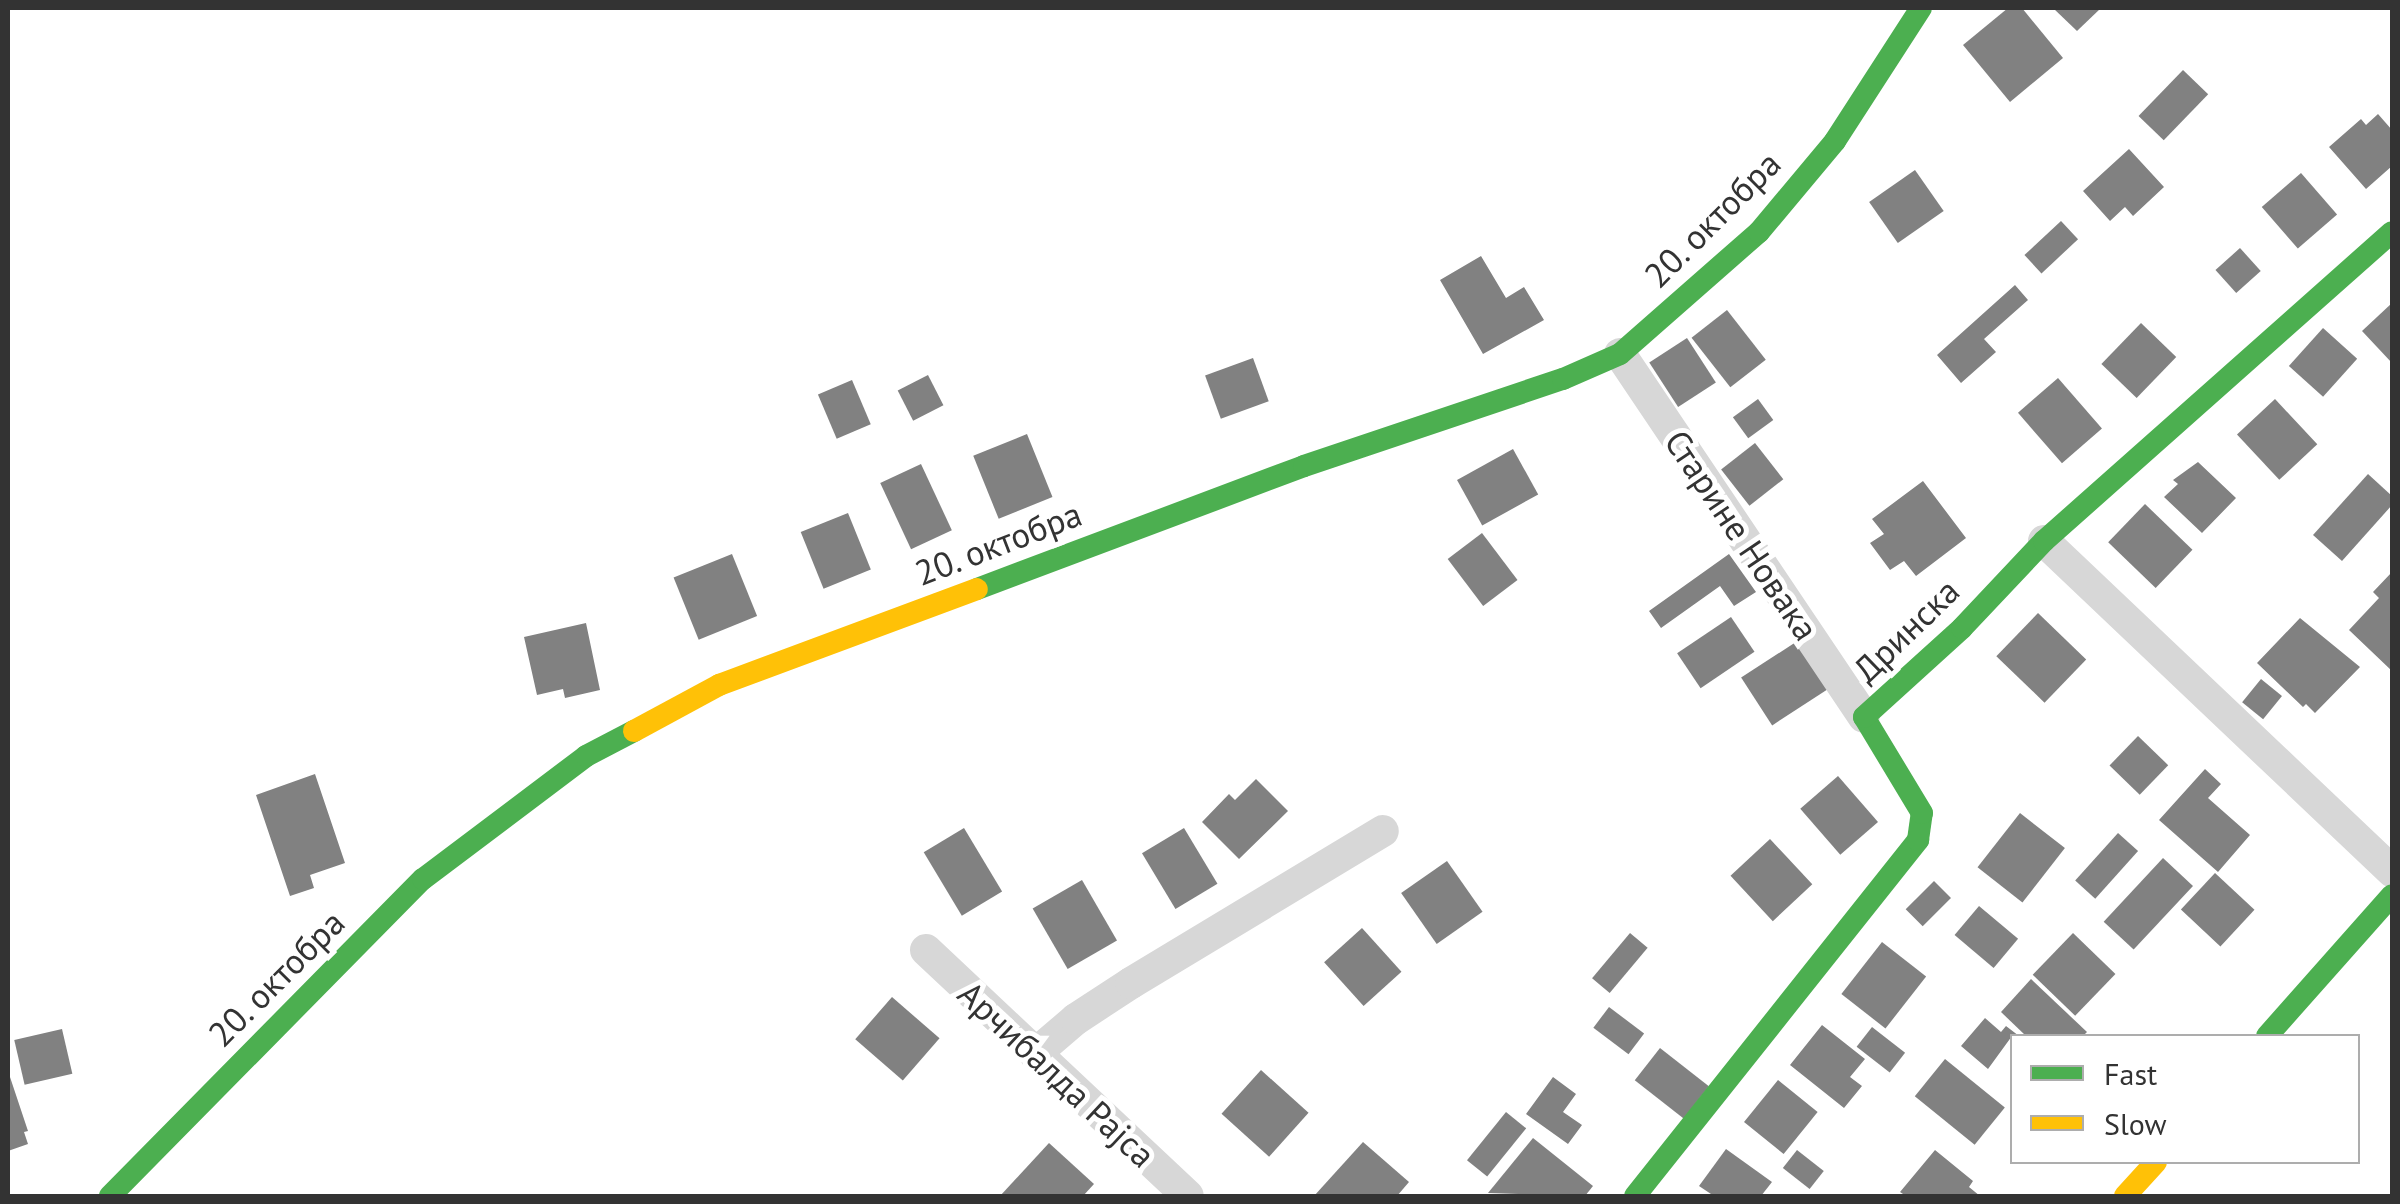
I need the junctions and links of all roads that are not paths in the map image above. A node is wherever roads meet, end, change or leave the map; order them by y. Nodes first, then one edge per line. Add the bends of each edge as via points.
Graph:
1 (1921, 8) edge
2 (2392, 232) edge
3 (1620, 354) junction
4 (2044, 541) junction
5 (1864, 717) junction
6 (1383, 830) dead end
7 (2392, 871) edge
8 (2392, 895) edge
9 (926, 950) dead end
10 (2269, 1034) edge
11 (1035, 1054) junction
12 (2154, 1164) edge
13 (110, 1196) edge
14 (1188, 1196) edge
15 (1635, 1196) edge
16 (2125, 1196) edge

1 - 3 street, 20. октобра via 1835,141 1759,232
2 - 4 street, Дринска
3 - 5 street, Старине Новака
3 - 13 street, 20. октобра via 720,685 586,756 424,879
4 - 5 street, Дринска
4 - 7 street
5 - 15 street, Дринска via 1922,813 1918,840
6 - 11 street via 1131,983
8 - 10 street
9 - 11 street, Арчибалда Рајса
11 - 14 street, Арчибалда Рајса
12 - 16 street

